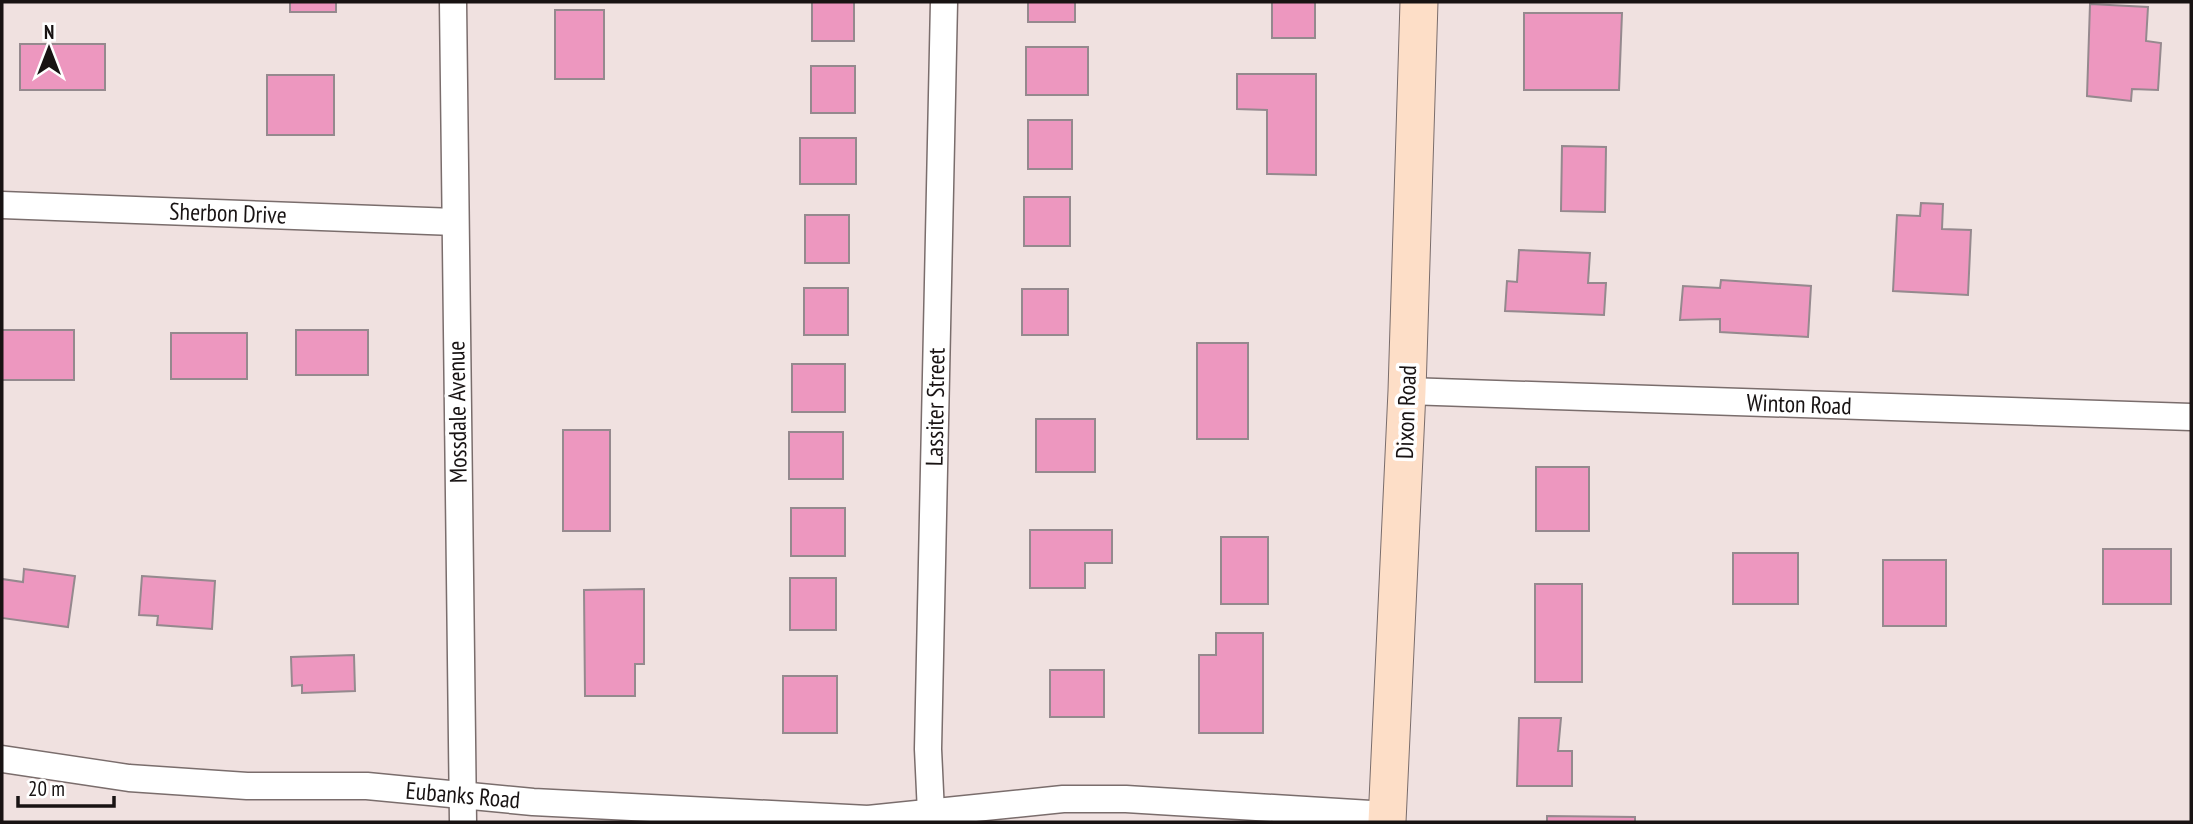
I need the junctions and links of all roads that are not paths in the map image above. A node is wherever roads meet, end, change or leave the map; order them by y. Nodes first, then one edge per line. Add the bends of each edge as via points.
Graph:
1 (453, 2) edge
2 (944, 2) edge
3 (1419, 2) edge
4 (2, 205) edge
5 (454, 222) junction
6 (1407, 391) junction
7 (2191, 417) edge
8 (2, 759) edge
9 (463, 794) junction
10 (931, 813) junction
11 (1387, 819) edge
12 (463, 822) edge

1 - 5 street, Mossdale Avenue
2 - 10 street, Lassiter Street via 928,749
3 - 6 street, Dixon Road
4 - 5 street, Sherbon Drive
5 - 9 street, Mossdale Avenue
6 - 7 street, Winton Road
6 - 11 street, Dixon Road
8 - 9 street, Eubanks Road via 129,778
9 - 10 street, Eubanks Road via 533,802 868,819
9 - 12 street, Mossdale Avenue
10 - 11 street, Eubanks Road via 1076,799

